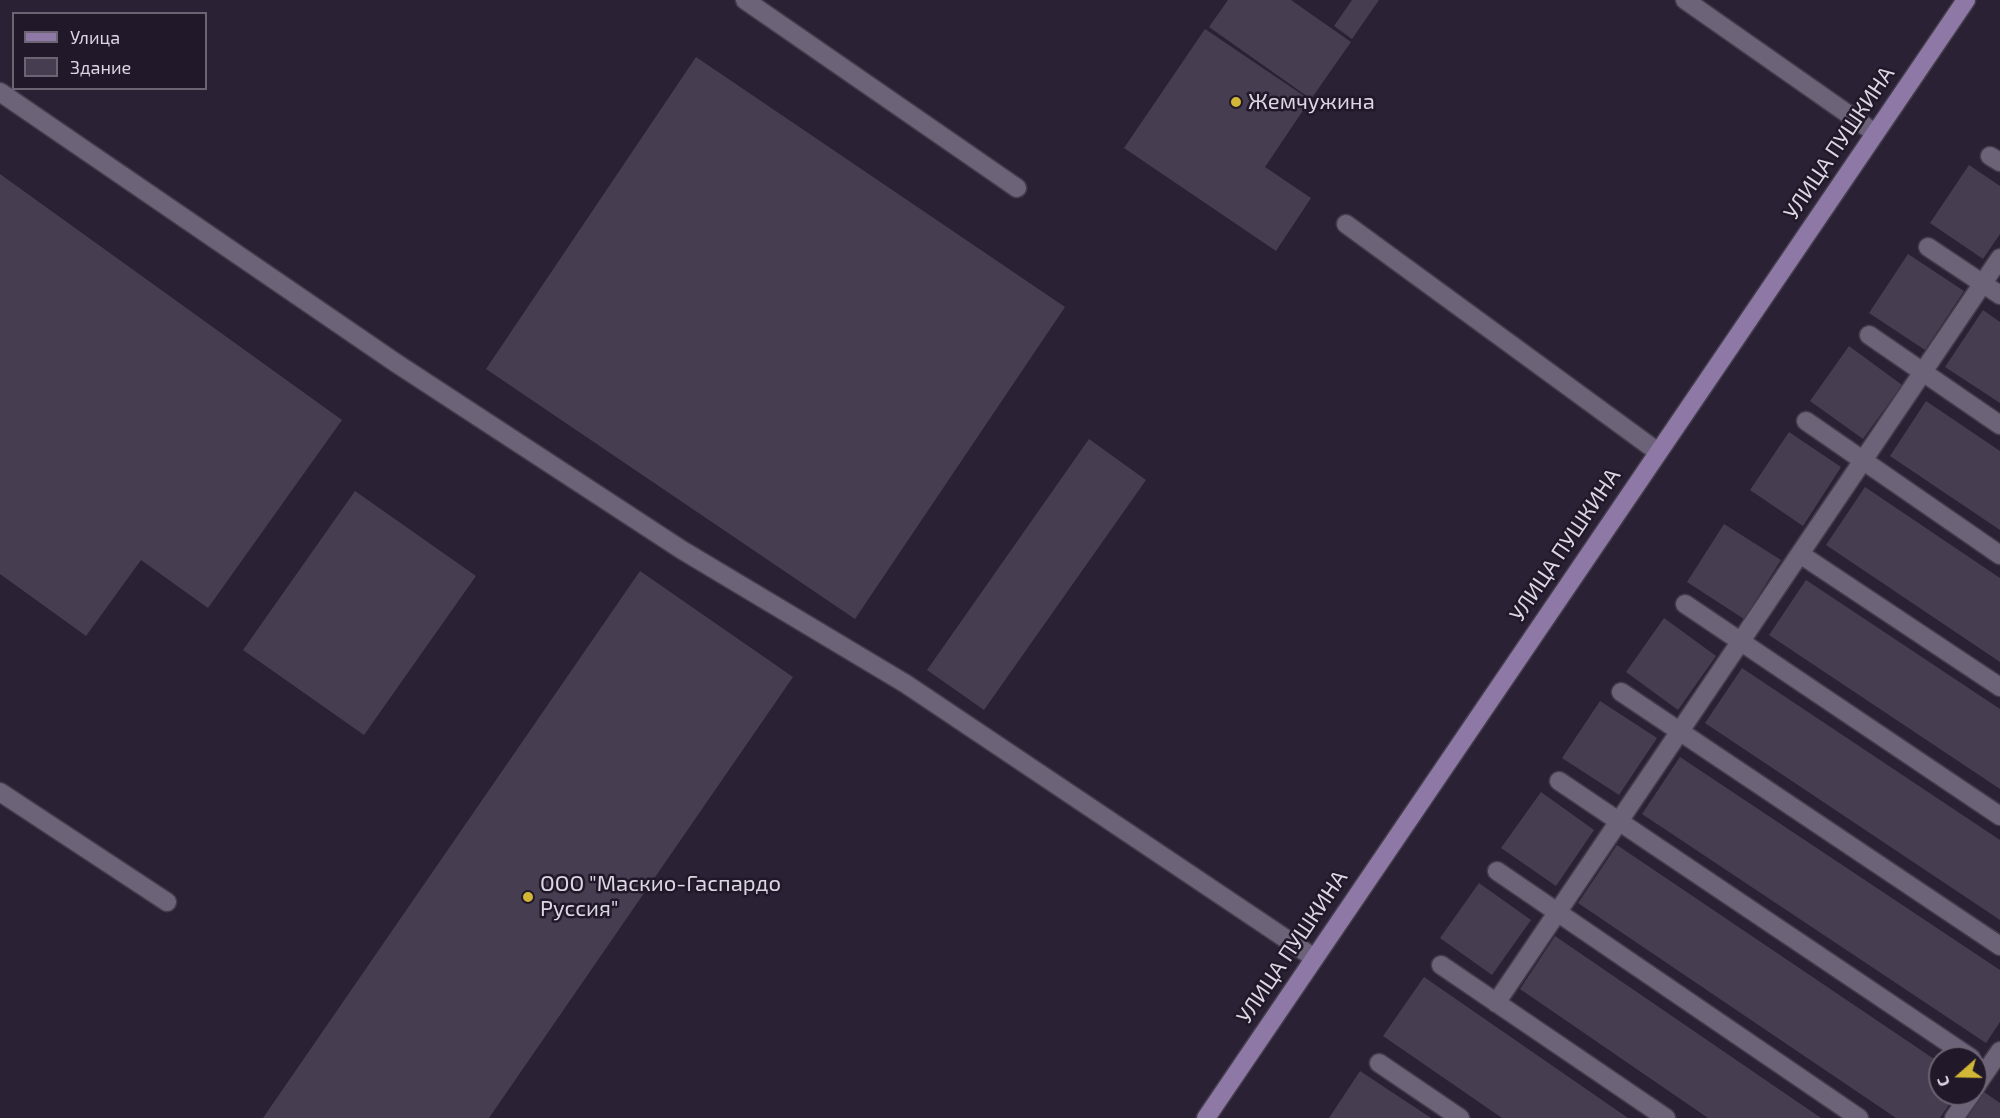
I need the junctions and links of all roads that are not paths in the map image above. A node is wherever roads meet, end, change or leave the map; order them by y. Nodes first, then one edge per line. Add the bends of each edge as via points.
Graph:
1 (745, 0) edge
2 (1685, 0) edge
3 (1966, 0) edge
4 (0, 92) edge
5 (1875, 133) junction
6 (1017, 188) dead end
7 (1346, 224) dead end
8 (1928, 247) dead end
9 (2000, 258) edge
10 (1983, 283) junction
11 (2000, 295) edge
12 (1869, 334) dead end
13 (1922, 372) junction
14 (1806, 421) dead end
15 (2000, 425) edge
16 (1658, 452) junction
17 (1862, 462) junction
18 (1800, 554) junction
19 (2000, 555) edge
20 (1685, 604) dead end
21 (1740, 643) junction
22 (2000, 687) edge
23 (1621, 692) dead end
24 (1680, 732) junction
25 (1559, 781) dead end
26 (0, 792) edge
27 (2000, 816) edge
28 (1619, 822) junction
29 (1497, 871) dead end
30 (167, 902) dead end
31 (1558, 912) junction
32 (2000, 946) edge
33 (1313, 957) junction
34 (1441, 965) dead end
35 (1496, 1004) junction
36 (1953, 1046) edge
37 (2000, 1051) edge
38 (1379, 1063) dead end
39 (1988, 1069) edge
40 (1206, 1118) edge
41 (1460, 1118) edge
42 (1666, 1118) edge
43 (1859, 1118) edge

1 - 6 lane
2 - 5 lane
3 - 5 main road, УЛИЦА ПУШКИНА
4 - 33 lane via 396,363 682,550 906,684
5 - 16 main road, УЛИЦА ПУШКИНА
7 - 16 lane
8 - 10 lane
9 - 10 lane
10 - 11 lane
10 - 13 lane
12 - 13 lane
13 - 15 lane
13 - 17 lane
14 - 17 lane
16 - 33 main road, УЛИЦА ПУШКИНА
17 - 18 lane
17 - 19 lane
18 - 21 lane
18 - 22 lane
20 - 21 lane
21 - 24 lane
21 - 27 lane
23 - 24 lane
24 - 28 lane
24 - 32 lane
25 - 28 lane
26 - 30 lane
28 - 31 lane
28 - 36 lane
29 - 31 lane
31 - 35 lane
31 - 43 lane
33 - 40 main road, УЛИЦА ПУШКИНА
34 - 35 lane
35 - 42 lane
37 - 39 lane
38 - 41 lane

